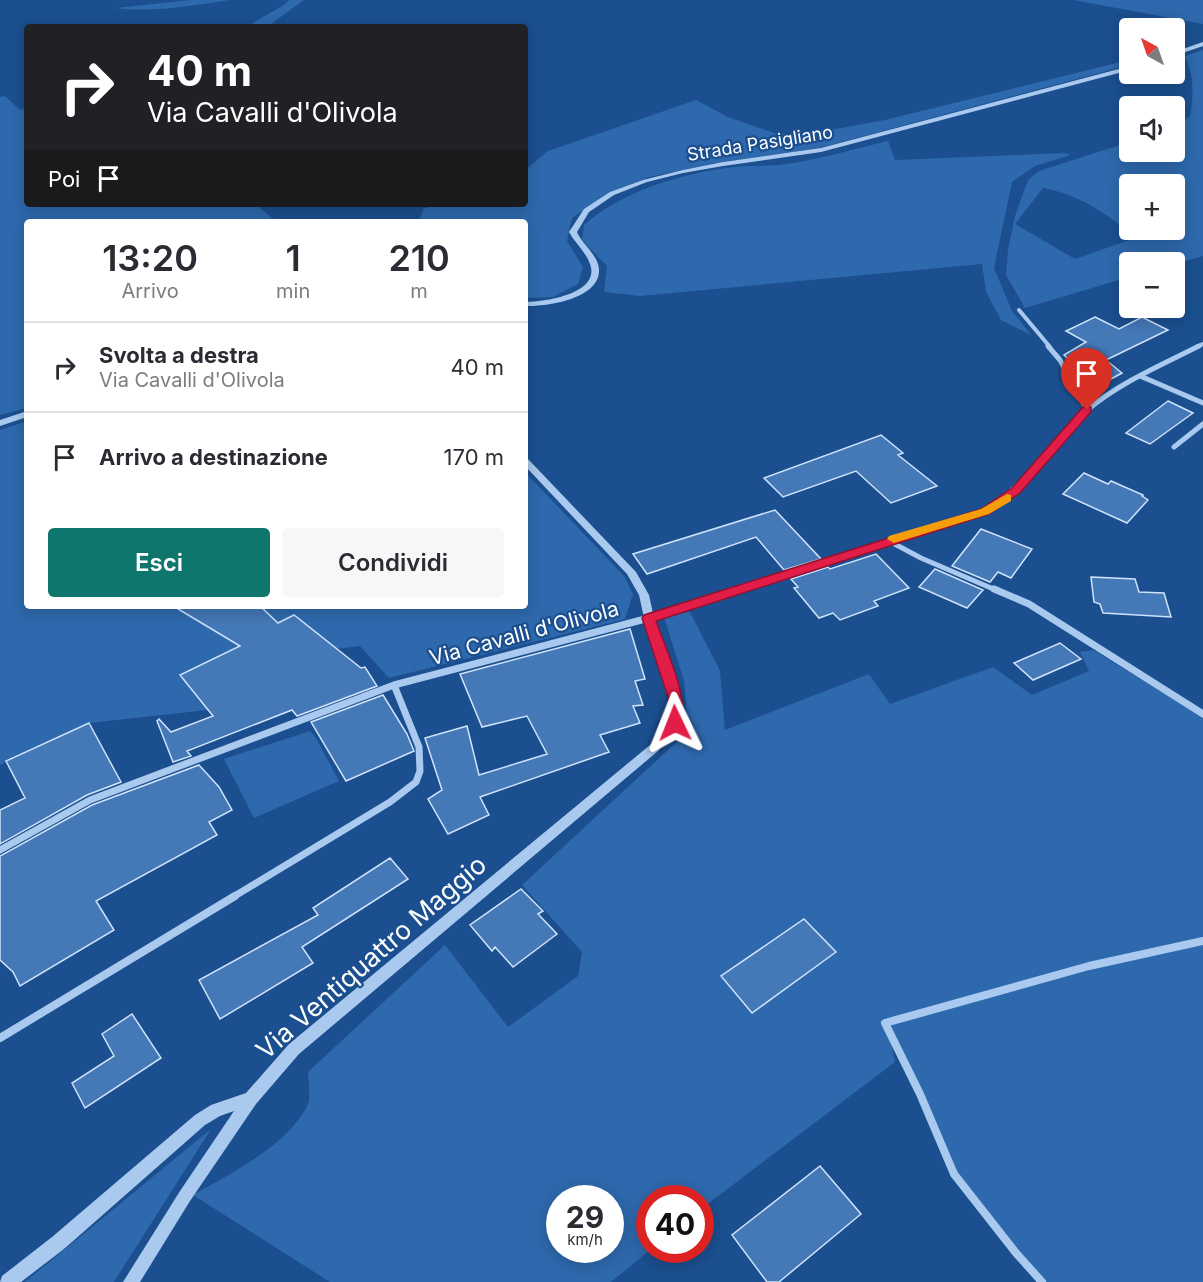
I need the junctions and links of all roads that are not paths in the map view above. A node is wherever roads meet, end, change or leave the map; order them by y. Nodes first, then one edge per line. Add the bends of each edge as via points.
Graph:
1 (1203, 44) edge
2 (1185, 50) edge
3 (1119, 71) edge
4 (528, 304) edge
5 (1020, 310) dead end
6 (1203, 344) edge
7 (1140, 376) junction
8 (1203, 403) edge
9 (1087, 410) junction
10 (24, 415) edge
11 (0, 423) edge
12 (1203, 424) edge
13 (1174, 447) dead end
14 (528, 464) edge
15 (889, 541) junction
16 (649, 618) junction
17 (394, 685) junction
18 (1203, 714) edge
19 (0, 850) edge
20 (1203, 941) edge
21 (0, 1038) edge
22 (250, 1099) junction
23 (8, 1282) edge
24 (131, 1282) edge
25 (1042, 1282) edge

1 - 2 street
3 - 4 street, Strada Pasigliano via 792,157 690,169 624,190 576,220 576,241 595,267 595,277 588,287 553,302
5 - 9 street via 1060,360
6 - 7 street, Via Cavalli d'Olivola
7 - 8 street
7 - 9 street, Via Cavalli d'Olivola
9 - 15 street, Via Cavalli d'Olivola via 1016,491 1000,503 985,512
10 - 11 street
12 - 13 street
14 - 16 street, Via Ventiquattro Maggio via 631,572 644,595
15 - 16 street, Via Cavalli d'Olivola
15 - 18 street via 1029,604
16 - 17 street, Via Cavalli d'Olivola
16 - 22 street, Via Ventiquattro Maggio via 675,697 675,723 654,748 294,1049
17 - 19 street, Via Cavalli d'Olivola via 90,800
17 - 21 street via 423,763 415,784
20 - 25 street via 1089,966 885,1023 954,1174
22 - 23 street via 216,1110 200,1120
22 - 24 street, Via Ventiquattro Maggio

